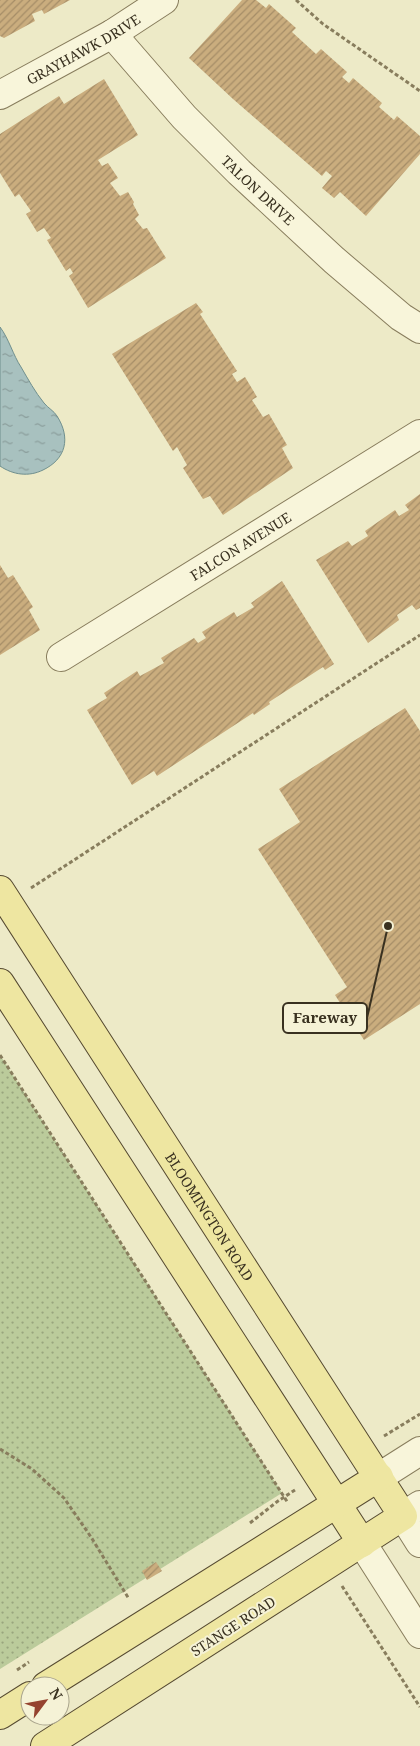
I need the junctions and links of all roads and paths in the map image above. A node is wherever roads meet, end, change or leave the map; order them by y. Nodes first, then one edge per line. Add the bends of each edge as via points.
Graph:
1 (164, 0) edge
2 (296, 0) edge
3 (112, 34) junction
4 (420, 91) edge
5 (0, 95) edge
6 (420, 329) edge
7 (420, 434) edge
8 (420, 635) edge
9 (61, 657) dead end
10 (4, 896) edge
11 (0, 983) edge
12 (0, 1055) edge
13 (420, 1414) edge
14 (389, 1433) dead end
15 (0, 1449) edge
16 (420, 1451) edge
17 (379, 1477) junction
18 (337, 1503) junction
19 (412, 1510) edge
20 (302, 1525) junction
21 (420, 1542) edge
22 (362, 1543) junction
23 (329, 1564) junction
24 (129, 1599) dead end
25 (420, 1634) edge
26 (62, 1676) edge
27 (20, 1702) edge
28 (420, 1707) edge
29 (0, 1715) edge
30 (45, 1746) edge

1 - 3 street, GRAYHAWK DRIVE
2 - 4 path via 323,24
3 - 5 street, GRAYHAWK DRIVE
3 - 6 street, TALON DRIVE via 184,117 239,172 334,260 393,311
7 - 9 street, FALCON AVENUE
8 - 10 path
10 - 17 main road, BLOOMINGTON ROAD
11 - 18 main road
12 - 20 path
13 - 14 path
15 - 24 path via 32,1469 64,1498
16 - 17 street
17 - 18 main road
17 - 19 main road, BLOOMINGTON ROAD
18 - 20 main road
18 - 22 main road
19 - 21 street, BLOOMINGTON ROAD
19 - 22 main road, STANGE ROAD
20 - 26 main road
22 - 23 main road, STANGE ROAD
22 - 25 street
23 - 28 path
23 - 30 main road, STANGE ROAD
27 - 29 main road

